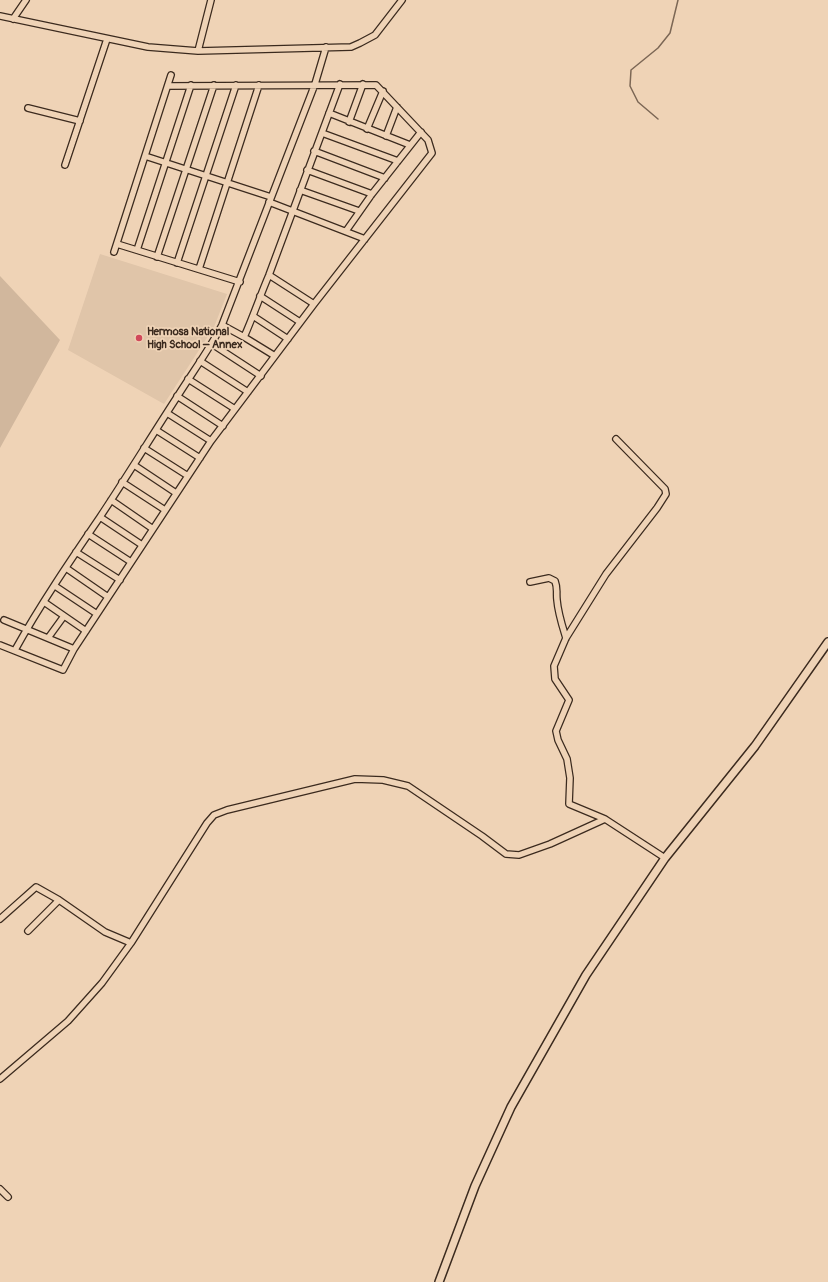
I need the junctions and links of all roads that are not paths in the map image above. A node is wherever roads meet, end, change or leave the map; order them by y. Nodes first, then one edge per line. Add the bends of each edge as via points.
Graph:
1 (26, 0) edge
2 (211, 0) edge
3 (402, 0) edge
4 (0, 16) edge
5 (13, 19) junction
6 (106, 39) junction
7 (326, 47) junction
8 (198, 51) junction
9 (171, 75) dead end
10 (315, 84) junction
11 (340, 84) junction
12 (363, 84) junction
13 (214, 85) junction
14 (236, 85) junction
15 (259, 85) junction
16 (168, 86) junction
17 (191, 86) junction
18 (383, 91) junction
19 (397, 106) junction
20 (28, 108) dead end
21 (329, 113) junction
22 (80, 121) junction
23 (349, 122) junction
24 (368, 129) junction
25 (421, 132) junction
26 (322, 133) junction
27 (386, 136) junction
28 (410, 145) junction
29 (314, 151) junction
30 (145, 156) junction
31 (398, 161) junction
32 (166, 163) junction
33 (65, 165) dead end
34 (186, 169) junction
35 (307, 170) junction
36 (205, 176) junction
37 (386, 178) junction
38 (227, 183) junction
39 (300, 190) junction
40 (372, 194) junction
41 (270, 200) junction
42 (292, 211) junction
43 (359, 212) junction
44 (346, 231) junction
45 (365, 239) junction
46 (117, 244) junction
47 (137, 250) junction
48 (114, 252) dead end
49 (157, 257) junction
50 (177, 263) junction
51 (199, 269) junction
52 (268, 275) junction
53 (240, 282) junction
54 (260, 296) junction
55 (314, 304) junction
56 (253, 316) junction
57 (300, 322) junction
58 (222, 325) junction
59 (244, 337) junction
60 (288, 339) junction
61 (212, 344) junction
62 (275, 356) junction
63 (200, 361) junction
64 (261, 376) junction
65 (188, 379) junction
66 (248, 392) junction
67 (177, 396) junction
68 (235, 409) junction
69 (166, 413) junction
70 (223, 426) junction
71 (156, 430) junction
72 (616, 439) dead end
73 (211, 441) junction
74 (144, 448) junction
75 (200, 458) junction
76 (134, 465) junction
77 (188, 476) junction
78 (122, 482) junction
79 (176, 492) junction
80 (111, 500) junction
81 (165, 510) junction
82 (100, 517) junction
83 (153, 529) junction
84 (88, 534) junction
85 (142, 545) junction
86 (76, 552) junction
87 (131, 562) junction
88 (66, 568) junction
89 (120, 580) junction
90 (530, 582) dead end
91 (55, 586) junction
92 (108, 597) junction
93 (44, 602) junction
94 (97, 614) junction
95 (64, 616) junction
96 (4, 620) dead end
97 (26, 629) junction
98 (86, 631) junction
99 (48, 638) junction
100 (566, 638) junction
101 (828, 642) edge
102 (0, 645) edge
103 (74, 649) junction
104 (15, 650) junction
105 (605, 819) junction
106 (665, 858) junction
107 (59, 900) junction
108 (0, 919) edge
109 (28, 930) dead end
110 (131, 943) junction
111 (0, 1079) edge
112 (0, 1189) edge
113 (8, 1197) dead end
114 (439, 1282) edge

1 - 5 street
2 - 8 street
3 - 7 street via 374,35 351,47
4 - 5 street
5 - 6 street
6 - 8 street via 148,47
6 - 22 street
7 - 8 street
7 - 10 street
9 - 16 street
10 - 11 street
10 - 15 street
10 - 41 street
11 - 12 street
11 - 21 street
12 - 18 street via 376,85
12 - 23 street
13 - 14 street
13 - 17 street
13 - 34 street
14 - 15 street
14 - 36 street
15 - 38 street
16 - 17 street
16 - 30 street
17 - 32 street
18 - 19 street
18 - 24 street
19 - 25 street
19 - 27 street
20 - 22 street
21 - 23 street
21 - 26 street
22 - 33 street
23 - 24 street
24 - 27 street
25 - 28 street
25 - 45 street via 428,140 432,153
26 - 29 street
26 - 31 street
27 - 28 street
28 - 31 street
29 - 35 street
29 - 37 street
30 - 32 street
30 - 46 street
31 - 37 street
32 - 34 street
32 - 47 street
34 - 36 street
34 - 49 street
35 - 39 street
35 - 40 street
36 - 38 street
36 - 50 street
37 - 40 street
38 - 41 street
38 - 51 street
39 - 42 street
39 - 43 street
40 - 43 street
41 - 42 street
41 - 53 street
42 - 44 street
42 - 52 street
43 - 44 street
44 - 45 street
45 - 55 street
46 - 47 street
46 - 48 street
47 - 49 street
49 - 50 street
50 - 51 street
51 - 53 street
52 - 54 street
52 - 55 street
53 - 58 street
54 - 56 street
54 - 57 street
55 - 57 street
56 - 59 street
56 - 60 street
57 - 60 street
58 - 59 street
58 - 61 street
59 - 62 street
60 - 62 street
61 - 63 street
61 - 64 street
62 - 64 street
63 - 65 street
63 - 66 street
64 - 66 street
65 - 67 street
65 - 68 street
66 - 68 street
67 - 69 street
67 - 70 street
68 - 70 street
69 - 71 street
69 - 73 street
70 - 73 street
71 - 74 street
71 - 75 street
72 - 100 street via 665,489 666,494 606,574
73 - 75 street
74 - 76 street
74 - 77 street
75 - 77 street
76 - 78 street
76 - 79 street
77 - 79 street
78 - 80 street
78 - 81 street
79 - 81 street
80 - 82 street
80 - 83 street
81 - 83 street
82 - 84 street
82 - 85 street
83 - 85 street
84 - 86 street
84 - 87 street
85 - 87 street
86 - 88 street
86 - 89 street
87 - 89 street
88 - 91 street
88 - 92 street
89 - 92 street
90 - 100 street via 549,578 555,581 556,598
91 - 93 street
91 - 94 street
92 - 94 street
93 - 95 street
93 - 97 street
94 - 98 street
95 - 98 street
95 - 99 street
96 - 97 street
97 - 99 street
97 - 104 street
98 - 103 street
99 - 103 street
100 - 105 street via 554,666 555,679 569,700 556,731 567,759 570,778 569,804
101 - 106 street via 755,746
102 - 104 street
103 - 104 street via 63,670
105 - 106 street
105 - 110 street via 519,855 506,854 408,786 383,780 355,779 227,810 214,815 207,823
106 - 114 street via 586,975 511,1107 475,1186
107 - 108 street via 36,886
107 - 109 street
107 - 110 street via 105,932
110 - 111 street via 102,983 68,1021
112 - 113 street

